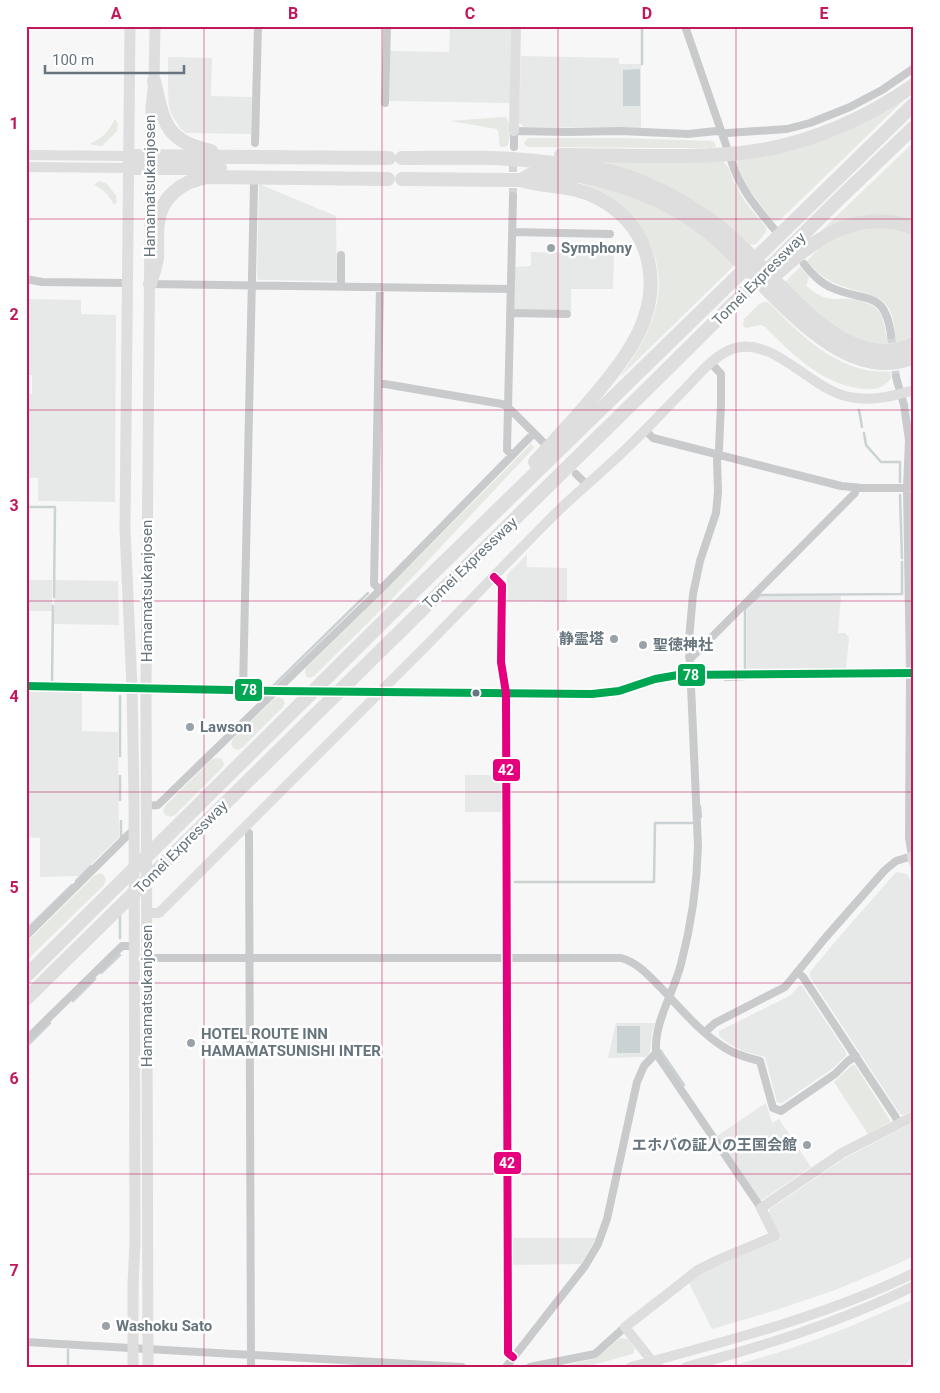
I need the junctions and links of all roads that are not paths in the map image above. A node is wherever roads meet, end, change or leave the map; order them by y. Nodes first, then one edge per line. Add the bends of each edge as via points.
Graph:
1 (130, 26) edge
2 (155, 26) edge
3 (258, 26) edge
4 (387, 26) edge
5 (516, 26) edge
6 (685, 26) edge
7 (914, 68) edge
8 (154, 81) junction
9 (914, 85) edge
10 (385, 103) dead end
11 (914, 104) edge
12 (914, 128) edge
13 (514, 131) junction
14 (721, 132) junction
15 (255, 143) dead end
16 (727, 148) dead end
17 (517, 153) junction
18 (26, 155) edge
19 (235, 157) junction
20 (731, 160) dead end
21 (128, 162) junction
22 (150, 162) junction
23 (26, 167) edge
24 (330, 178) junction
25 (521, 180) junction
26 (254, 185) dead end
27 (512, 196) tunnel mouth
28 (914, 228) edge
29 (775, 230) dead end
30 (512, 232) junction
31 (610, 234) dead end
32 (739, 252) junction
33 (341, 255) dead end
34 (804, 264) dead end
35 (26, 279) edge
36 (127, 283) junction
37 (150, 284) junction
38 (252, 285) junction
39 (341, 286) junction
40 (380, 287) junction
41 (775, 288) junction
42 (510, 289) junction
43 (510, 313) junction
44 (567, 314) dead end
45 (891, 335) tunnel mouth
46 (914, 344) edge
47 (914, 357) edge
48 (711, 363) junction
49 (896, 378) tunnel mouth
50 (378, 384) junction
51 (650, 386) junction
52 (914, 390) edge
53 (901, 394) junction
54 (508, 407) junction
55 (645, 430) junction
56 (534, 433) junction
57 (543, 442) dead end
58 (718, 454) junction
59 (512, 455) junction
60 (576, 474) dead end
61 (587, 485) junction
62 (855, 487) junction
63 (910, 488) edge
64 (494, 577) junction
65 (380, 590) junction
66 (398, 608) junction
67 (689, 657) junction
68 (912, 673) edge
69 (690, 674) junction
70 (26, 686) edge
71 (132, 688) junction
72 (146, 688) junction
73 (243, 690) junction
74 (276, 691) junction
75 (302, 691) tunnel mouth
76 (356, 692) tunnel mouth
77 (380, 692) junction
78 (506, 693) junction
79 (146, 806) junction
80 (244, 828) junction
81 (133, 830) junction
82 (913, 860) edge
83 (147, 913) junction
84 (26, 936) edge
85 (133, 946) junction
86 (507, 957) junction
87 (147, 958) junction
88 (250, 958) junction
89 (798, 972) junction
90 (26, 976) edge
91 (669, 996) junction
92 (26, 999) edge
93 (705, 1032) junction
94 (26, 1040) edge
95 (656, 1053) junction
96 (856, 1056) junction
97 (914, 1116) edge
98 (899, 1124) junction
99 (761, 1208) junction
100 (914, 1273) edge
101 (914, 1286) edge
102 (625, 1327) junction
103 (26, 1342) edge
104 (133, 1348) junction
105 (148, 1348) junction
106 (251, 1355) junction
107 (513, 1357) junction
108 (380, 1364) edge
109 (655, 1364) edge
110 (133, 1367) edge
111 (148, 1367) edge
112 (251, 1367) edge
113 (462, 1367) edge
114 (506, 1367) edge
115 (530, 1367) edge
116 (630, 1367) edge
117 (686, 1367) edge

1 - 21 main road, Hamamatsukanjosen
2 - 8 main road, Hamamatsukanjosen
3 - 15 street
4 - 10 street
5 - 13 street
6 - 14 street
7 - 14 street via 866,99 810,124 788,129
8 - 19 highway via 164,118 174,134 189,145
8 - 22 main road, Hamamatsukanjosen
9 - 17 highway via 876,110 831,130 761,150 713,156
11 - 66 highway, Tomei Expressway
12 - 51 highway, Tomei Expressway
13 - 14 street
13 - 17 street
14 - 16 street
17 - 19 highway via 396,158
17 - 32 highway via 593,167 648,184 699,212 722,229
18 - 21 street
19 - 22 highway
20 - 29 street via 747,195
21 - 22 highway
21 - 23 street
21 - 36 main road, Hamamatsukanjosen
22 - 24 highway via 295,169
22 - 37 main road, Hamamatsukanjosen
24 - 25 highway
24 - 37 highway via 207,177 182,185 160,212 157,259
25 - 32 highway via 535,173 554,173 626,188 677,211
25 - 66 highway via 589,194 610,205 630,223 644,247 651,274 646,317 624,360 591,399
26 - 38 street
27 - 30 street
28 - 51 highway via 886,221 870,221 839,229 822,238 790,261 704,345
30 - 31 street
30 - 42 street
32 - 41 highway
33 - 39 street
34 - 45 street via 818,280 830,287 876,301 887,314
35 - 36 street
36 - 71 main road, Hamamatsukanjosen via 126,529
37 - 38 street
37 - 72 main road, Hamamatsukanjosen
38 - 39 street
38 - 73 street
39 - 40 street
40 - 42 street
40 - 50 street
41 - 46 highway via 848,342 884,351
41 - 47 highway via 808,329 831,346 869,362 897,362
42 - 43 street
43 - 44 street
43 - 54 street
48 - 53 street via 724,353 747,346 770,352 842,395 870,399
48 - 55 street
48 - 58 street via 721,374
49 - 53 street
50 - 54 street
50 - 65 street via 374,584
51 - 92 highway, Tomei Expressway
52 - 53 street
53 - 63 street via 908,431
54 - 56 street
54 - 59 street via 507,450
55 - 58 street via 654,438
55 - 61 street
56 - 57 street
56 - 59 street
58 - 62 street via 831,484
58 - 67 street via 716,513 693,594
59 - 65 street
60 - 61 street
61 - 64 street
62 - 63 street
62 - 67 street via 855,493
63 - 68 street
64 - 77 street
64 - 78 street via 502,585 501,662
65 - 74 street
66 - 90 highway, Tomei Expressway
67 - 69 street
68 - 69 street
68 - 82 street via 909,838
69 - 78 street via 655,679 605,693
69 - 91 street via 698,846 696,879 680,966
70 - 71 street
71 - 72 street
71 - 81 main road, Hamamatsukanjosen
72 - 73 street
72 - 79 main road, Hamamatsukanjosen
73 - 74 street
74 - 75 street
74 - 79 street via 158,806
76 - 77 street
77 - 78 street
77 - 80 street
78 - 86 street
79 - 83 main road, Hamamatsukanjosen
80 - 83 street via 158,913
80 - 88 street via 249,833
81 - 84 street
81 - 85 main road, Hamamatsukanjosen
82 - 89 street via 896,861 885,870
83 - 87 main road, Hamamatsukanjosen
85 - 94 street via 122,946
85 - 104 main road, Hamamatsukanjosen
86 - 88 street
86 - 91 street via 621,958 636,964
86 - 107 street via 508,1353
87 - 88 street
87 - 105 main road, Hamamatsukanjosen
88 - 106 street
89 - 93 street via 785,987 715,1023
89 - 96 street
91 - 93 street
91 - 95 street via 656,1034
93 - 96 street via 725,1048 760,1061 773,1108 781,1111 836,1074
95 - 99 street
95 - 107 street via 644,1066 637,1082 607,1219 598,1244
96 - 98 street
97 - 98 street
98 - 99 street via 842,1153
99 - 102 street via 775,1236 698,1270
100 - 109 street via 809,1316
101 - 117 street via 814,1329
102 - 109 street
102 - 115 street via 595,1354
103 - 104 street
104 - 105 street
104 - 110 main road, Hamamatsukanjosen
105 - 106 street
105 - 111 main road, Hamamatsukanjosen
106 - 108 street
106 - 112 street
107 - 114 street
108 - 113 street
109 - 116 street

